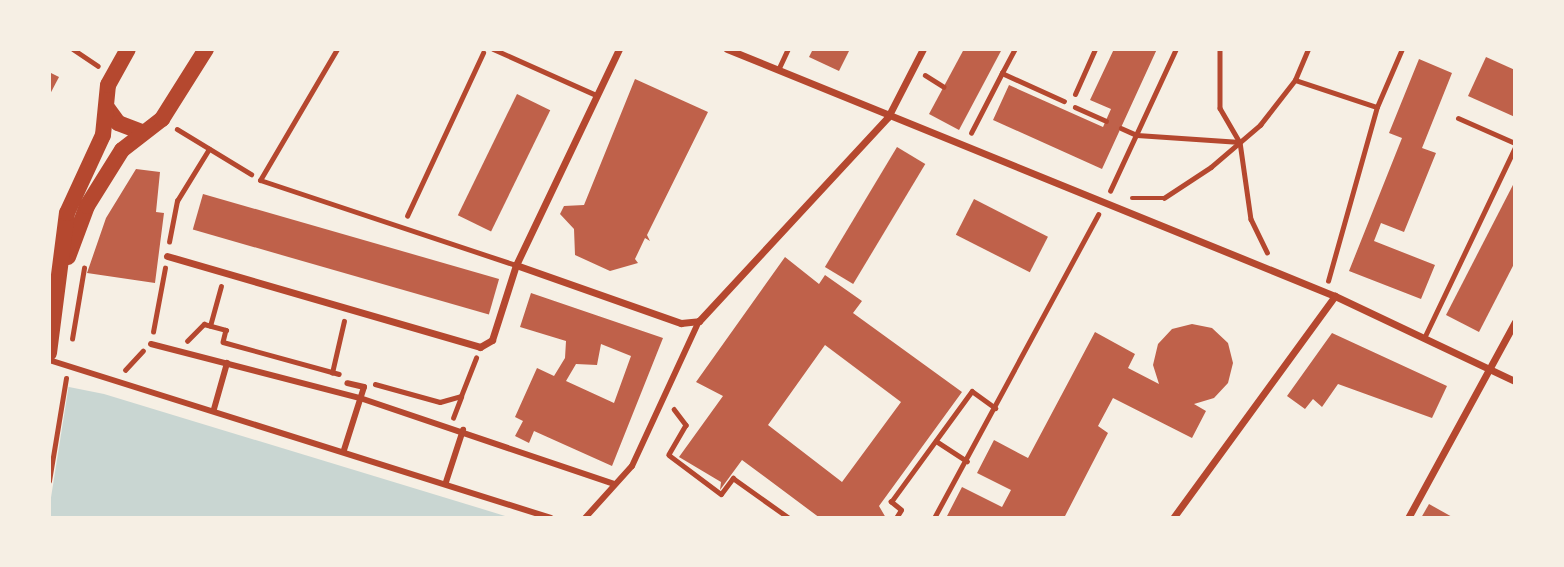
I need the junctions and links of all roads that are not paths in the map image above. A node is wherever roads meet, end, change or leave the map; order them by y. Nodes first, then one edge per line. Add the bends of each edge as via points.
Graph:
1 (128, 49) edge
2 (206, 49) edge
3 (337, 49) edge
4 (493, 49) edge
5 (618, 49) edge
6 (727, 49) edge
7 (788, 49) edge
8 (923, 49) edge
9 (1096, 49) edge
10 (778, 70) junction
11 (1075, 94) dead end
12 (596, 95) junction
13 (108, 109) junction
14 (888, 117) junction
15 (1458, 118) dead end
16 (142, 132) junction
17 (1515, 145) edge
18 (167, 256) dead end
19 (516, 265) junction
20 (62, 273) junction
21 (1335, 296) junction
22 (699, 321) junction
23 (1515, 322) edge
24 (1424, 338) junction
25 (151, 344) road end
26 (49, 354) edge
27 (49, 360) edge
28 (227, 363) junction
29 (1490, 369) junction
30 (1515, 381) edge
31 (347, 383) dead end
32 (360, 398) junction
33 (214, 409) junction
34 (463, 430) junction
35 (344, 450) junction
36 (446, 482) junction
37 (614, 484) junction
38 (551, 518) edge
39 (585, 518) edge
40 (1173, 518) edge
41 (1408, 518) edge

1 - 13 main road via 108,85
2 - 16 main road via 162,119
3 - 19 lane via 260,180
4 - 12 lane
5 - 12 street
6 - 10 street
7 - 10 lane
8 - 14 street
9 - 11 lane
10 - 14 street
12 - 19 street
13 - 16 main road via 118,123
13 - 20 main road via 67,213
14 - 21 street
14 - 22 street
15 - 17 lane
16 - 20 main road via 105,175
17 - 24 lane
18 - 19 street via 480,347 492,340
19 - 22 street via 681,323
20 - 26 main road
21 - 24 street
21 - 40 street
22 - 37 street via 632,466
23 - 29 street
24 - 29 street
25 - 28 street
27 - 33 street
28 - 32 street
28 - 33 street
29 - 30 street
29 - 41 street
31 - 32 street via 364,387
32 - 34 street
32 - 35 street
33 - 35 street
34 - 36 street
34 - 37 street
35 - 36 street
36 - 38 street
37 - 39 street

